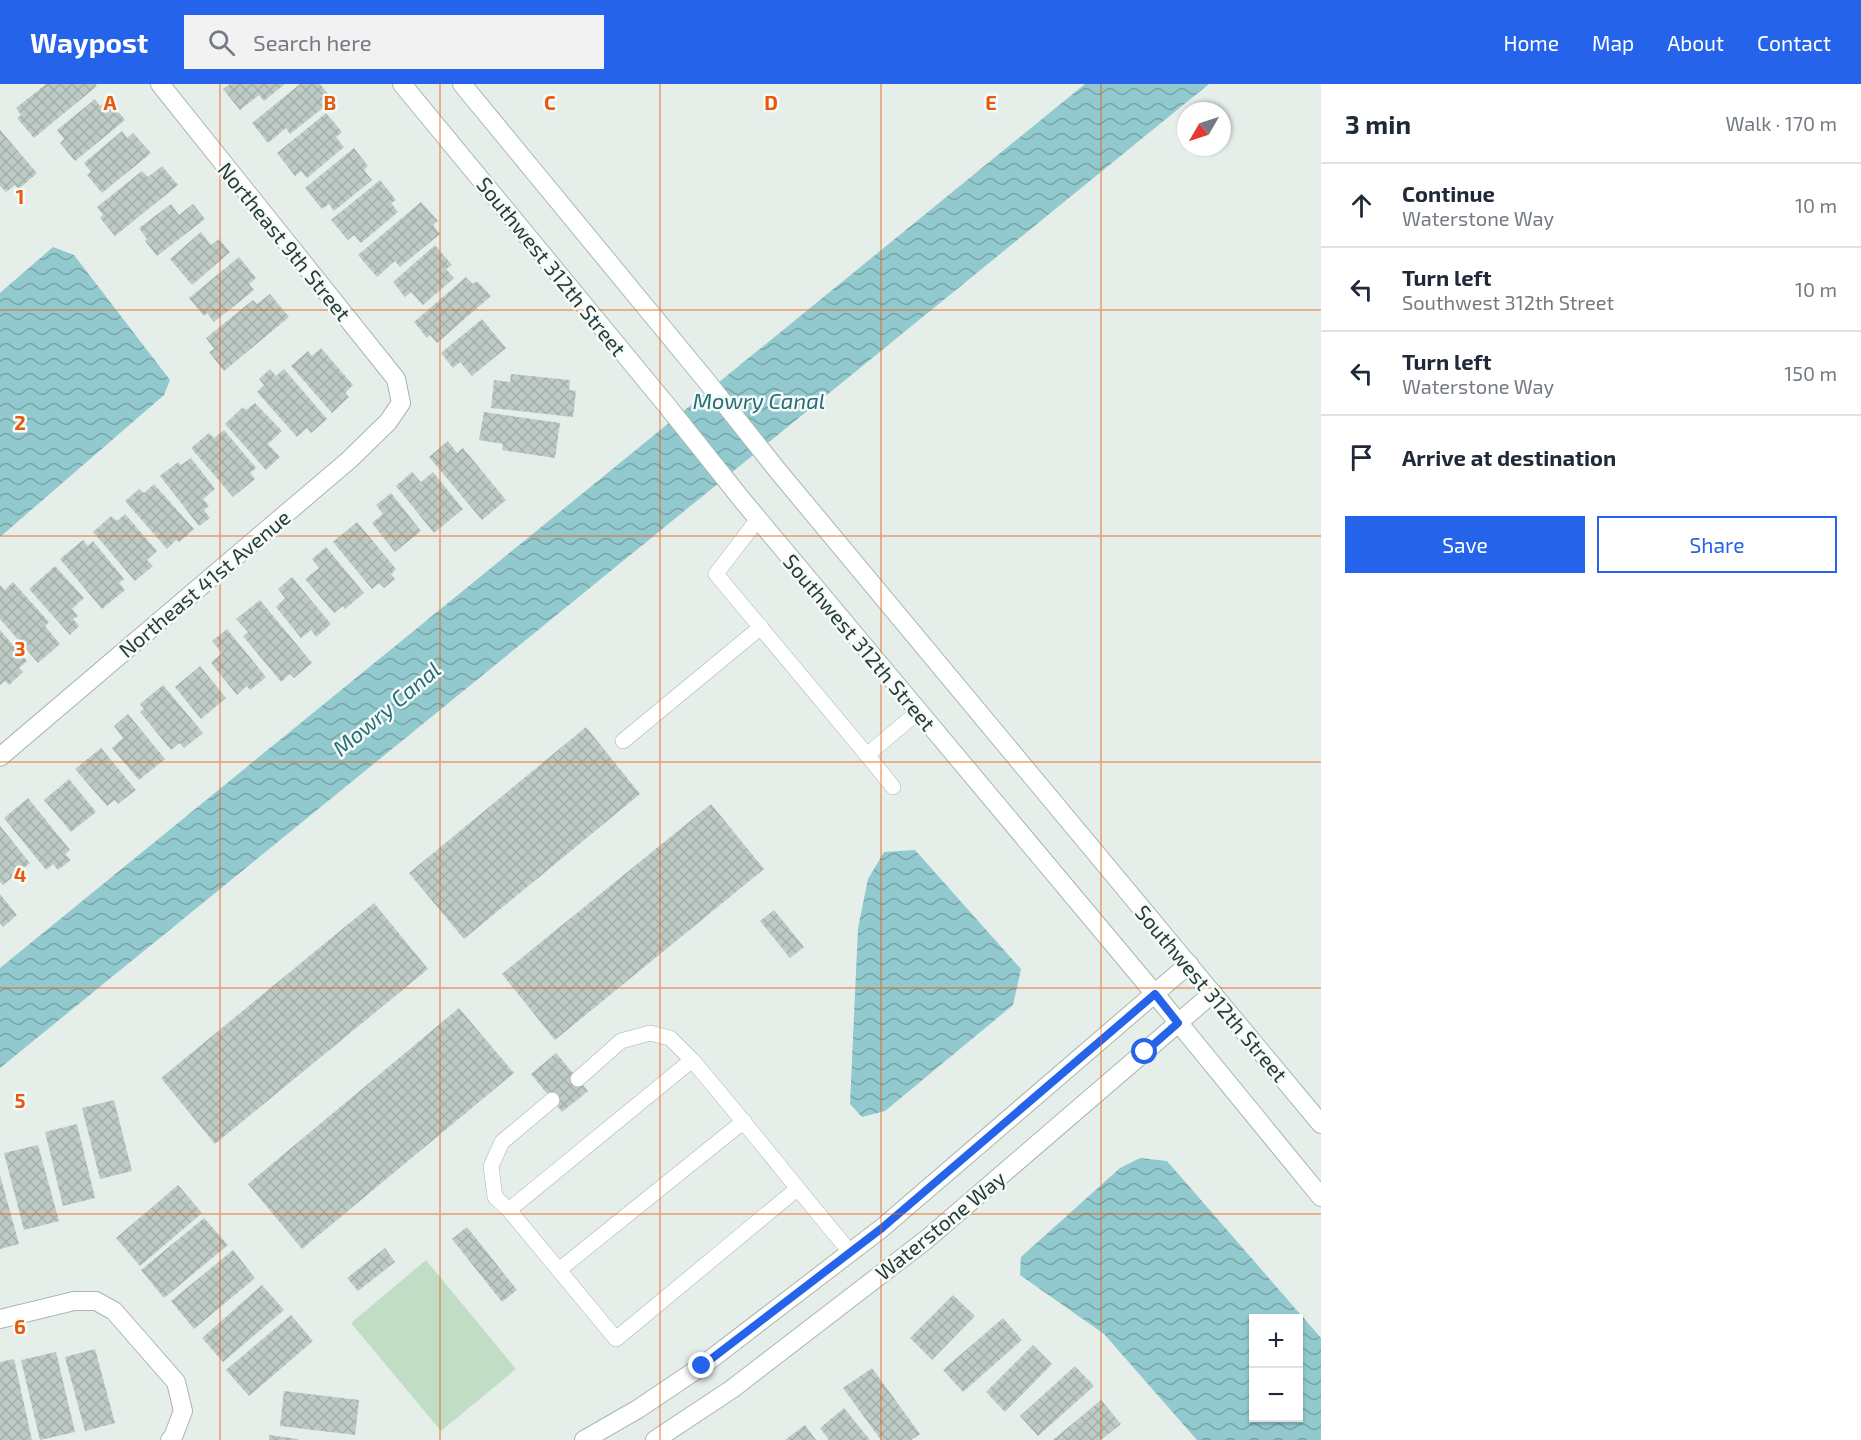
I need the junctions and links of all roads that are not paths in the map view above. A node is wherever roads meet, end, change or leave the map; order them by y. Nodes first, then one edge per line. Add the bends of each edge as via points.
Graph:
1 (159, 84) edge
2 (402, 84) edge
3 (462, 84) edge
4 (401, 403) joint
5 (758, 519) junction
6 (761, 627) junction
7 (919, 711) junction
8 (623, 741) dead end
9 (867, 754) junction
10 (0, 757) edge
11 (893, 787) dead end
12 (1190, 964) junction
13 (1213, 993) junction
14 (1155, 994) junction
15 (1178, 1023) junction
16 (693, 1060) junction
17 (578, 1079) dead end
18 (552, 1100) dead end
19 (744, 1121) junction
20 (1321, 1124) edge
21 (797, 1189) junction
22 (1321, 1197) edge
23 (509, 1210) junction
24 (850, 1252) junction
25 (560, 1269) junction
26 (0, 1319) edge
27 (170, 1440) edge
28 (584, 1440) edge
29 (655, 1440) edge

1 - 4 main road, Northeast 9th Street via 396,379
2 - 5 main road, Southwest 312th Street
3 - 12 main road, Southwest 312th Street via 778,471
4 - 10 main road, Northeast 41st Avenue via 388,422 349,460
5 - 6 lane via 717,574
5 - 7 main road, Southwest 312th Street
6 - 8 lane
6 - 9 lane
7 - 9 lane
7 - 14 main road, Southwest 312th Street
9 - 11 lane
12 - 13 main road, Southwest 312th Street
12 - 14 main road, Waterstone Way
13 - 15 main road, Waterstone Way
13 - 20 main road, Southwest 312th Street
14 - 15 main road, Southwest 312th Street
14 - 24 main road, Waterstone Way
15 - 22 main road, Southwest 312th Street
15 - 29 main road, Waterstone Way via 927,1239 732,1389
16 - 17 lane via 670,1038 650,1033 621,1041
16 - 19 lane
16 - 23 lane
18 - 23 lane via 502,1142 491,1166 495,1197
19 - 21 lane
19 - 25 lane
21 - 24 lane
21 - 25 lane via 616,1339
23 - 25 lane
24 - 28 main road, Waterstone Way via 702,1366
26 - 27 main road via 74,1301 96,1301 114,1311 176,1382 183,1411

